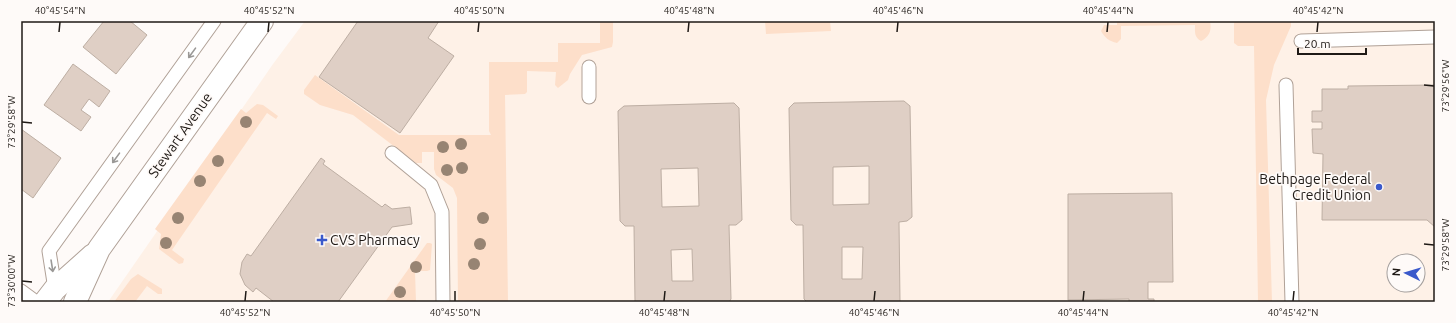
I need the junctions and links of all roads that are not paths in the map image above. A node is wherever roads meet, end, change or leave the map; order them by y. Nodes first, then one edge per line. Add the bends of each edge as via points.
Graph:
1 (214, 21) edge
2 (262, 21) edge
3 (1435, 37) edge
4 (1301, 41) dead end
5 (588, 67) dead end
6 (1286, 85) dead end
7 (589, 97) dead end
8 (392, 153) dead end
9 (99, 249) junction
10 (21, 291) edge
11 (50, 295) edge
12 (36, 302) edge
13 (75, 302) edge
14 (443, 302) edge
15 (1292, 302) edge

1 -> 11 lane via 49,251
2 - 9 main road, Stewart Avenue
3 - 4 lane
5 - 7 lane
6 - 15 lane
8 - 14 lane via 431,185 442,212
9 - 11 main road, Stewart Avenue
9 - 13 main road, Stewart Avenue
10 - 12 lane

